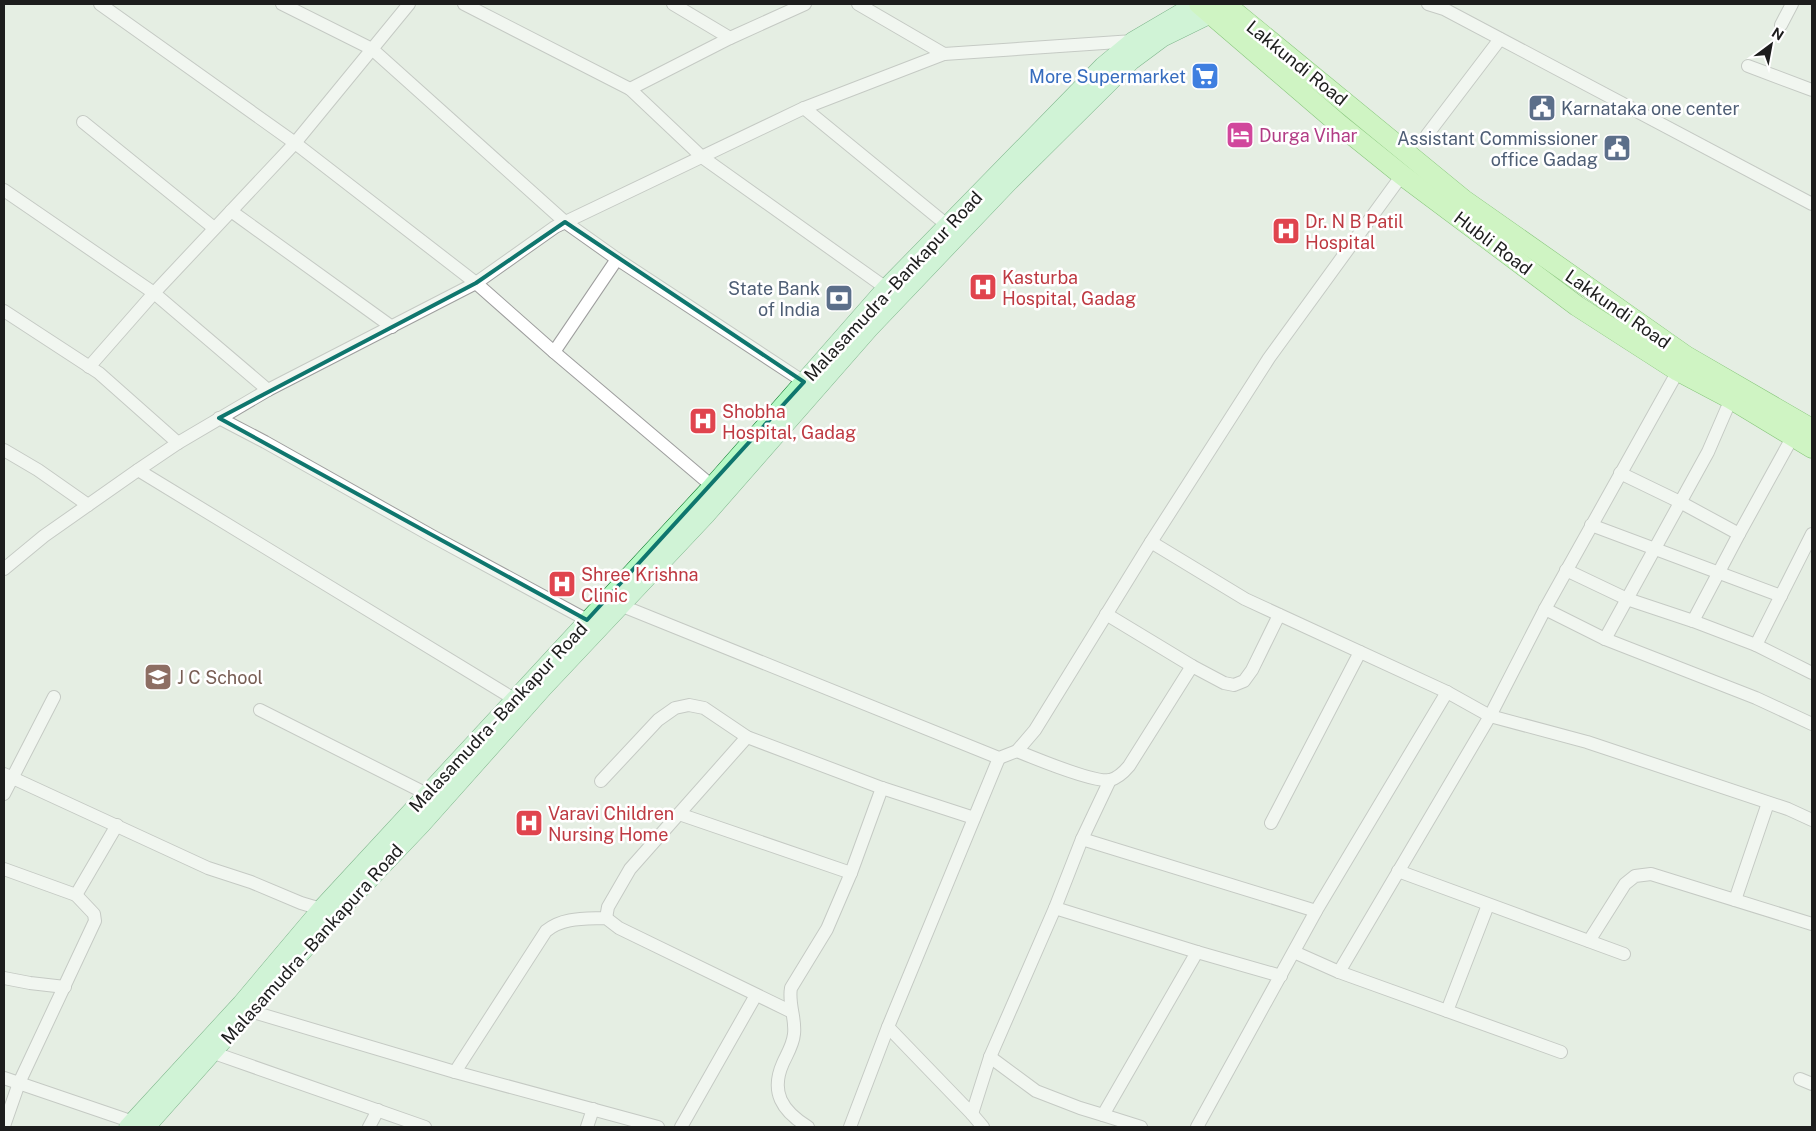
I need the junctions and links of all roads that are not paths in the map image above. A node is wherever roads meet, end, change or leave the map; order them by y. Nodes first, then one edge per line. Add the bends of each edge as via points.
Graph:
1 (100, 4) edge
2 (282, 4) edge
3 (409, 4) edge
4 (464, 4) edge
5 (673, 4) edge
6 (806, 4) edge
7 (858, 4) edge
8 (1428, 4) edge
9 (1792, 4) edge
10 (1214, 6) edge
11 (1781, 25) dead end
12 (730, 38) junction
13 (1500, 39) junction
14 (1133, 42) junction
15 (372, 50) junction
16 (944, 54) junction
17 (1748, 66) dead end
18 (630, 89) junction
19 (1812, 90) edge
20 (804, 108) junction
21 (83, 122) dead end
22 (1427, 136) dead end
23 (295, 143) junction
24 (702, 157) junction
25 (1402, 175) junction
26 (4, 190) edge
27 (1812, 204) edge
28 (231, 212) junction
29 (565, 222) junction
30 (947, 224) junction
31 (214, 228) junction
32 (617, 259) junction
33 (476, 283) junction
34 (886, 288) junction
35 (154, 293) junction
36 (4, 312) edge
37 (392, 326) junction
38 (554, 352) junction
39 (89, 367) junction
40 (1678, 371) junction
41 (804, 382) junction
42 (268, 390) junction
43 (1731, 399) junction
44 (219, 418) junction
45 (1812, 429) edge
46 (1793, 436) junction
47 (178, 443) junction
48 (1812, 448) edge
49 (4, 450) edge
50 (138, 470) junction
51 (1620, 472) junction
52 (712, 486) junction
53 (1680, 502) junction
54 (88, 505) junction
55 (1591, 525) junction
56 (1739, 534) junction
57 (1812, 534) edge
58 (1151, 542) junction
59 (1655, 548) junction
60 (4, 569) edge
61 (1566, 570) junction
62 (1718, 573) junction
63 (1781, 596) junction
64 (1627, 599) junction
65 (620, 605) junction
66 (1545, 609) junction
67 (1106, 614) junction
68 (1279, 615) junction
69 (587, 620) junction
70 (1693, 621) junction
71 (1605, 639) junction
72 (1756, 645) junction
73 (1360, 652) junction
74 (1192, 666) junction
75 (1812, 673) edge
76 (1447, 692) junction
77 (54, 697) dead end
78 (514, 699) junction
79 (260, 710) dead end
80 (1490, 716) junction
81 (1812, 724) edge
82 (747, 737) junction
83 (1017, 751) junction
84 (999, 758) junction
85 (8, 776) edge
86 (1110, 780) junction
87 (601, 781) dead end
88 (882, 788) junction
89 (4, 794) edge
90 (427, 794) junction
91 (1768, 802) junction
92 (679, 814) junction
93 (974, 818) junction
94 (1812, 820) edge
95 (1271, 823) dead end
96 (117, 825) junction
97 (1082, 839) junction
98 (4, 869) edge
99 (1398, 871) junction
100 (851, 873) junction
101 (76, 895) junction
102 (1735, 900) junction
103 (1488, 904) junction
104 (1055, 908) junction
105 (321, 909) junction
106 (1316, 912) junction
107 (606, 918) junction
108 (1812, 924) edge
109 (1589, 941) junction
110 (1197, 952) junction
111 (1294, 952) junction
112 (1624, 954) dead end
113 (1339, 972) junction
114 (1281, 976) junction
115 (4, 978) edge
116 (65, 987) junction
117 (756, 995) junction
118 (250, 1011) junction
119 (1447, 1011) junction
120 (792, 1012) junction
121 (888, 1026) junction
122 (1561, 1052) dead end
123 (214, 1053) junction
124 (990, 1057) junction
125 (455, 1072) junction
126 (4, 1078) edge
127 (1800, 1079) dead end
128 (18, 1083) junction
129 (1812, 1084) edge
130 (593, 1109) junction
131 (378, 1110) junction
132 (972, 1114) junction
133 (1103, 1114) junction
134 (4, 1126) edge
135 (136, 1126) edge
136 (369, 1127) edge
137 (425, 1127) edge
138 (587, 1127) edge
139 (658, 1127) edge
140 (681, 1127) edge
141 (808, 1127) edge
142 (850, 1127) edge
143 (983, 1127) edge
144 (1141, 1127) edge
145 (1197, 1127) edge

1 - 23 street
2 - 15 street
3 - 15 street
4 - 18 street
5 - 12 street
6 - 12 street
7 - 16 street
8 - 13 street
9 - 11 street
10 - 14 main road, Malasamudra - Bankapur Road
10 - 25 main road, Hubli Road
10 - 45 main road, Lakkundi Road via 1464,200 1686,356
10 - 65 main road, Malasamudra - Bankapura Road via 1131,61 1009,182 869,329 706,515
12 - 18 street
13 - 22 street
13 - 27 street
14 - 16 street
14 - 30 main road, Malasamudra - Bankapur Road via 1081,88
15 - 23 street
15 - 29 street
16 - 20 street
17 - 19 street
18 - 24 street
20 - 24 street
20 - 30 street
21 - 31 street
23 - 28 street
23 - 33 street
24 - 29 street
24 - 34 street
25 - 40 main road, Hubli Road via 1577,306
25 - 58 street via 1269,358
26 - 35 street
28 - 31 street
28 - 37 street
29 - 32 street
29 - 33 street
30 - 34 main road, Malasamudra - Bankapur Road
31 - 35 street
32 - 38 street
32 - 41 street
33 - 37 street
33 - 38 street
34 - 41 main road, Malasamudra - Bankapur Road
35 - 39 street
35 - 42 street
36 - 39 street
37 - 42 street
38 - 52 street
39 - 47 street
40 - 43 main road, Hubli Road
40 - 51 street
41 - 52 main road, Malasamudra - Bankapur Road
42 - 44 street
43 - 46 main road, Hubli Road
43 - 53 street via 1708,452
44 - 47 street
44 - 69 street
46 - 48 main road, Hubli Road
46 - 56 street
47 - 50 street
49 - 54 street
50 - 54 street
50 - 78 street
51 - 53 street
51 - 55 street
52 - 69 main road, Malasamudra - Bankapur Road
53 - 56 street
53 - 59 street
54 - 60 street
55 - 59 street
55 - 61 street
56 - 62 street
57 - 63 street
58 - 67 street
58 - 68 street via 1245,599
59 - 62 street
59 - 64 street
61 - 64 street
61 - 66 street
62 - 63 street
62 - 70 street
63 - 72 street
64 - 70 street
64 - 71 street
65 - 84 street
65 - 118 main road, Malasamudra - Bankapura Road
66 - 71 street
66 - 80 street
67 - 74 street
67 - 83 street via 1035,730
68 - 73 street
68 - 74 street via 1244,681 1234,685 1224,683
69 - 78 main road, Malasamudra - Bankapur Road
70 - 72 street
71 - 81 street via 1756,698
72 - 75 street
73 - 76 street
73 - 95 street
74 - 86 street via 1129,766 1120,776
76 - 80 street
76 - 106 street
77 - 85 street
78 - 90 main road, Malasamudra - Bankapur Road
79 - 90 street
80 - 91 street via 1587,742
80 - 99 street
82 - 87 street via 704,708 689,705 675,708 658,720
82 - 88 street
82 - 92 street
83 - 84 street
83 - 86 street via 1093,778
84 - 93 street
85 - 89 street
85 - 96 street
86 - 97 street
88 - 93 street
88 - 100 street
90 - 105 main road, Malasamudra - Bankapur Road
91 - 94 street
91 - 102 street
92 - 100 street
92 - 107 street via 630,869 608,907
93 - 121 street
96 - 101 street
96 - 105 street via 208,868
97 - 104 street
97 - 106 street
98 - 101 street
99 - 103 street
99 - 113 street
100 - 120 street via 827,929 791,988
101 - 116 street via 94,914 95,921
102 - 108 street
102 - 109 street via 1651,874 1635,876 1625,884
103 - 109 street
103 - 119 street
104 - 110 street
104 - 124 street
105 - 135 main road, Malasamudra - Bankapur Road
106 - 111 street
107 - 117 street via 619,928
107 - 125 street via 564,921 546,931
109 - 112 street
110 - 114 street
110 - 133 street
111 - 113 street
111 - 114 street
113 - 119 street
114 - 145 street
115 - 116 street
116 - 128 street
117 - 120 street
117 - 140 street
118 - 123 main road, Malasamudra - Bankapura Road
118 - 125 street
119 - 122 street
120 - 141 street via 794,1035 776,1084 788,1111
121 - 132 street
121 - 142 street
123 - 131 street
123 - 135 main road, Malasamudra - Bankapura Road
124 - 132 street
124 - 133 street via 1036,1091
125 - 130 street
126 - 128 street
127 - 129 street
128 - 134 street
128 - 135 street
130 - 138 street
130 - 139 street
131 - 136 street
131 - 137 street
132 - 143 street
133 - 144 street

